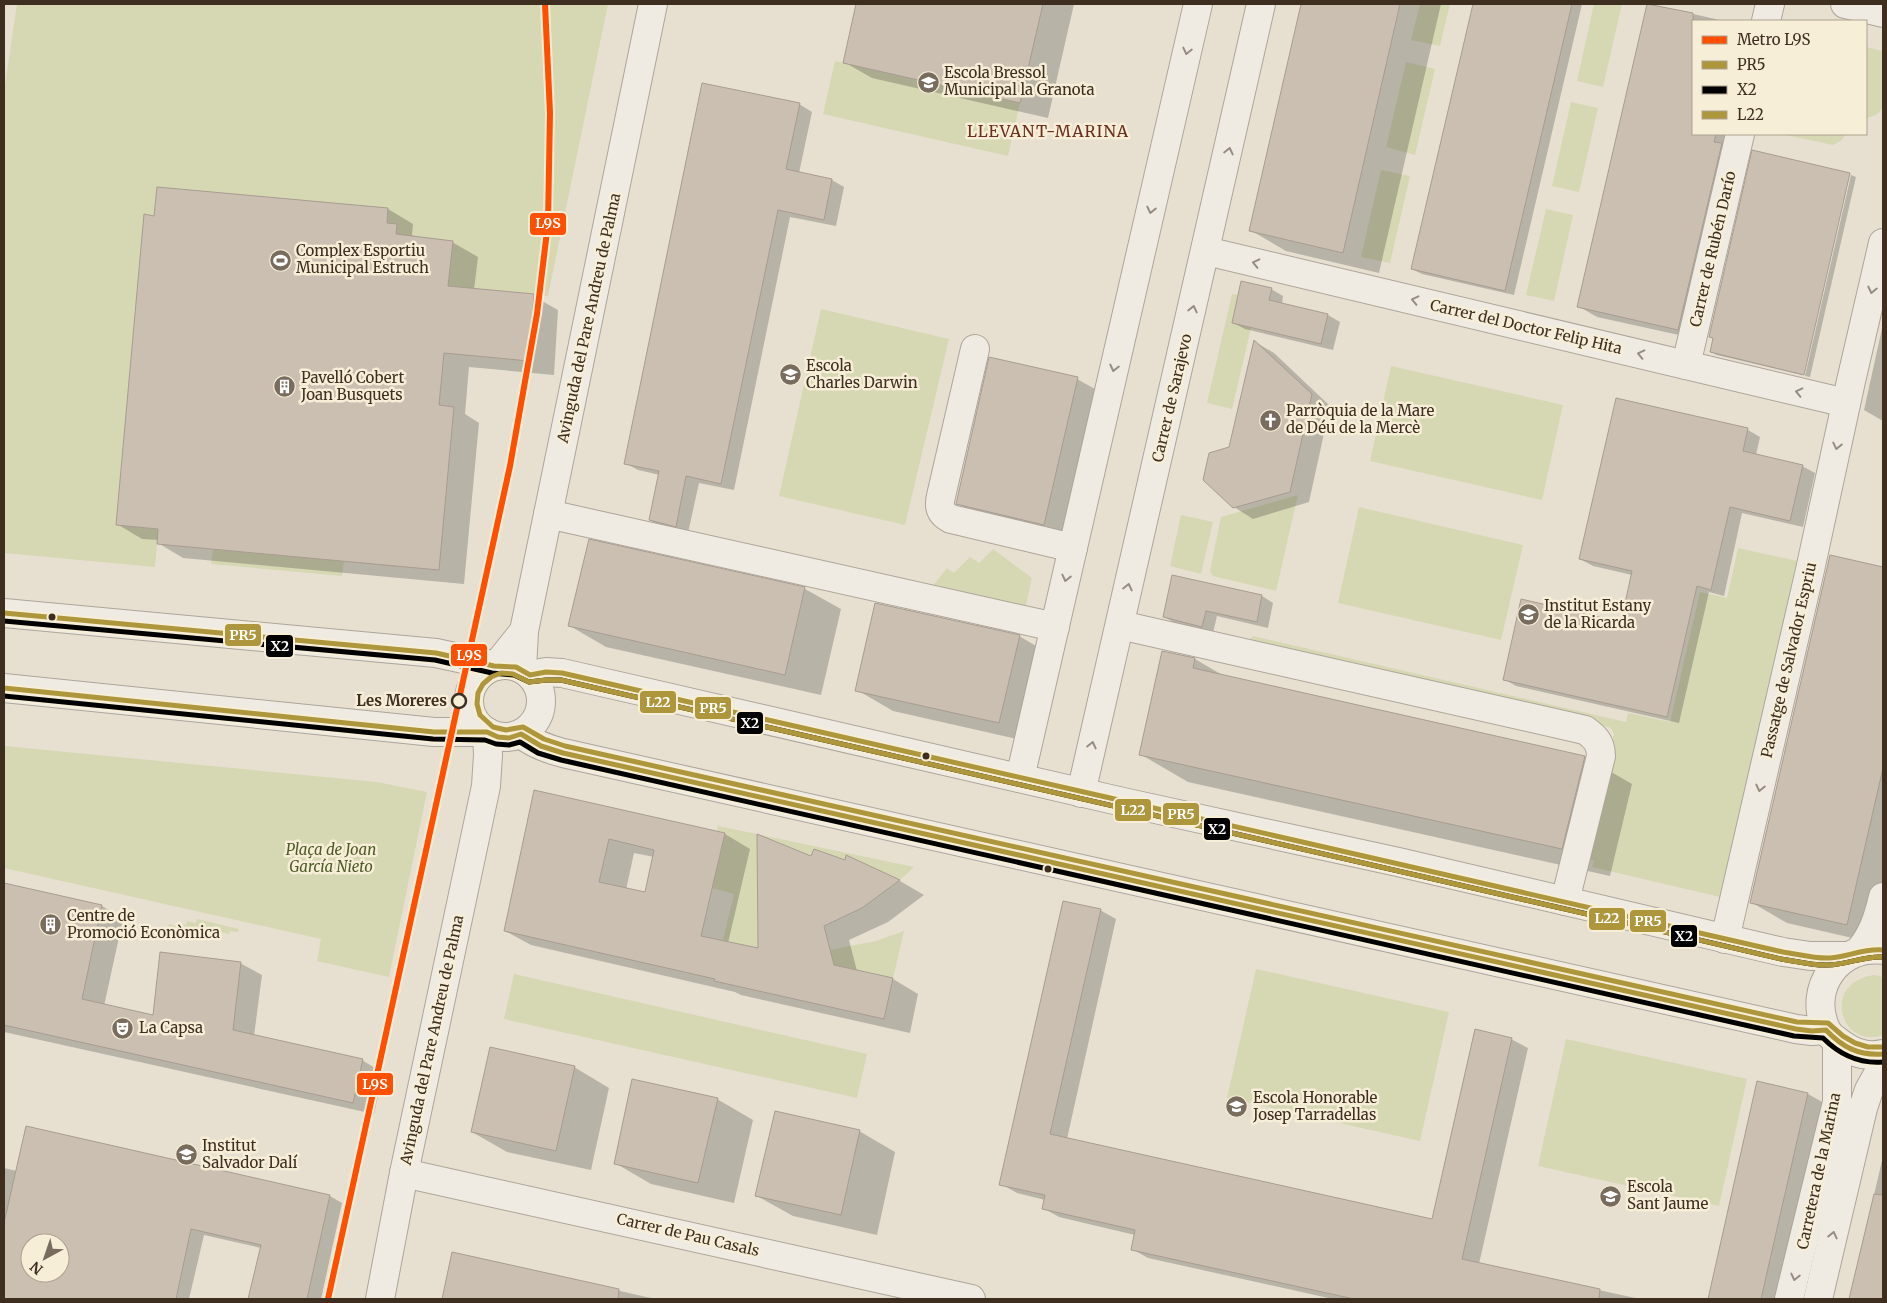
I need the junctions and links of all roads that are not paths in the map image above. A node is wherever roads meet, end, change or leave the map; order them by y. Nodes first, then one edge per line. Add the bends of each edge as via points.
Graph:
1 (653, 4) edge
2 (1198, 4) edge
3 (1261, 4) edge
4 (1770, 4) edge
5 (1845, 4) edge
6 (1883, 13) edge
7 (1766, 20) edge
8 (1740, 135) edge
9 (1883, 243) edge
10 (1206, 250) junction
11 (974, 349) dead end
12 (1686, 365) junction
13 (1848, 392) junction
14 (548, 514) junction
15 (1073, 548) junction
16 (4, 613) edge
17 (1120, 625) junction
18 (1055, 627) junction
19 (524, 631) junction
20 (496, 666) junction
21 (526, 672) junction
22 (4, 688) edge
23 (506, 735) junction
24 (1020, 778) junction
25 (1082, 793) junction
26 (1883, 896) edge
27 (1566, 901) junction
28 (1726, 939) junction
29 (1863, 952) edge
30 (1832, 1035) junction
31 (1883, 1054) edge
32 (1883, 1065) edge
33 (404, 1173) junction
34 (380, 1299) edge
35 (972, 1299) edge
36 (1790, 1299) edge
37 (1818, 1299) edge

1 - 14 street, Avinguda del Pare Andreu de Palma
2 -> 15 street
10 -> 3 street, Carrer de Sarajevo
4 - 7 street
5 - 6 street
8 - 12 street, Carrer de Rubén Darío
9 -> 13 street, Passatge de Salvador Espriu
12 -> 10 street, Carrer del Doctor Felip Hita
17 -> 10 street, Carrer de Sarajevo
11 - 15 street via 940,496 940,508 951,519
13 -> 12 street, Carrer del Doctor Felip Hita
13 -> 28 street, Passatge de Salvador Espriu
14 - 18 street
14 - 19 street, Avinguda del Pare Andreu de Palma
15 -> 18 street
16 - 20 street via 436,653
25 -> 17 street, Carrer de Sarajevo
17 - 27 street via 1585,730 1599,744 1601,756
18 - 24 street
19 - 20 street, Avinguda del Pare Andreu de Palma
19 - 21 street, Avinguda del Pare Andreu de Palma
20 - 21 street via 508,665
20 - 23 street via 480,675 470,690 469,702 471,714 478,725
21 - 23 street via 537,684 541,696 540,710 530,728
21 - 24 street via 562,673
22 - 23 street via 434,732
23 - 30 street via 582,758
23 - 33 street, Avinguda del Pare Andreu de Palma via 487,782
24 - 25 street
25 - 27 street
26 - 29 street via 1877,922
27 - 28 street
28 - 29 street via 1810,956
29 - 30 street, Carretera de la Marina via 1835,965 1822,989 1820,1003
30 - 31 street via 1849,1049 1862,1054
30 -> 36 street, Carretera de la Marina via 1838,1068 1837,1102
37 -> 32 street, Carretera de la Marina via 1863,1108
33 - 34 street, Avinguda del Pare Andreu de Palma
33 - 35 street, Carrer de Pau Casals

